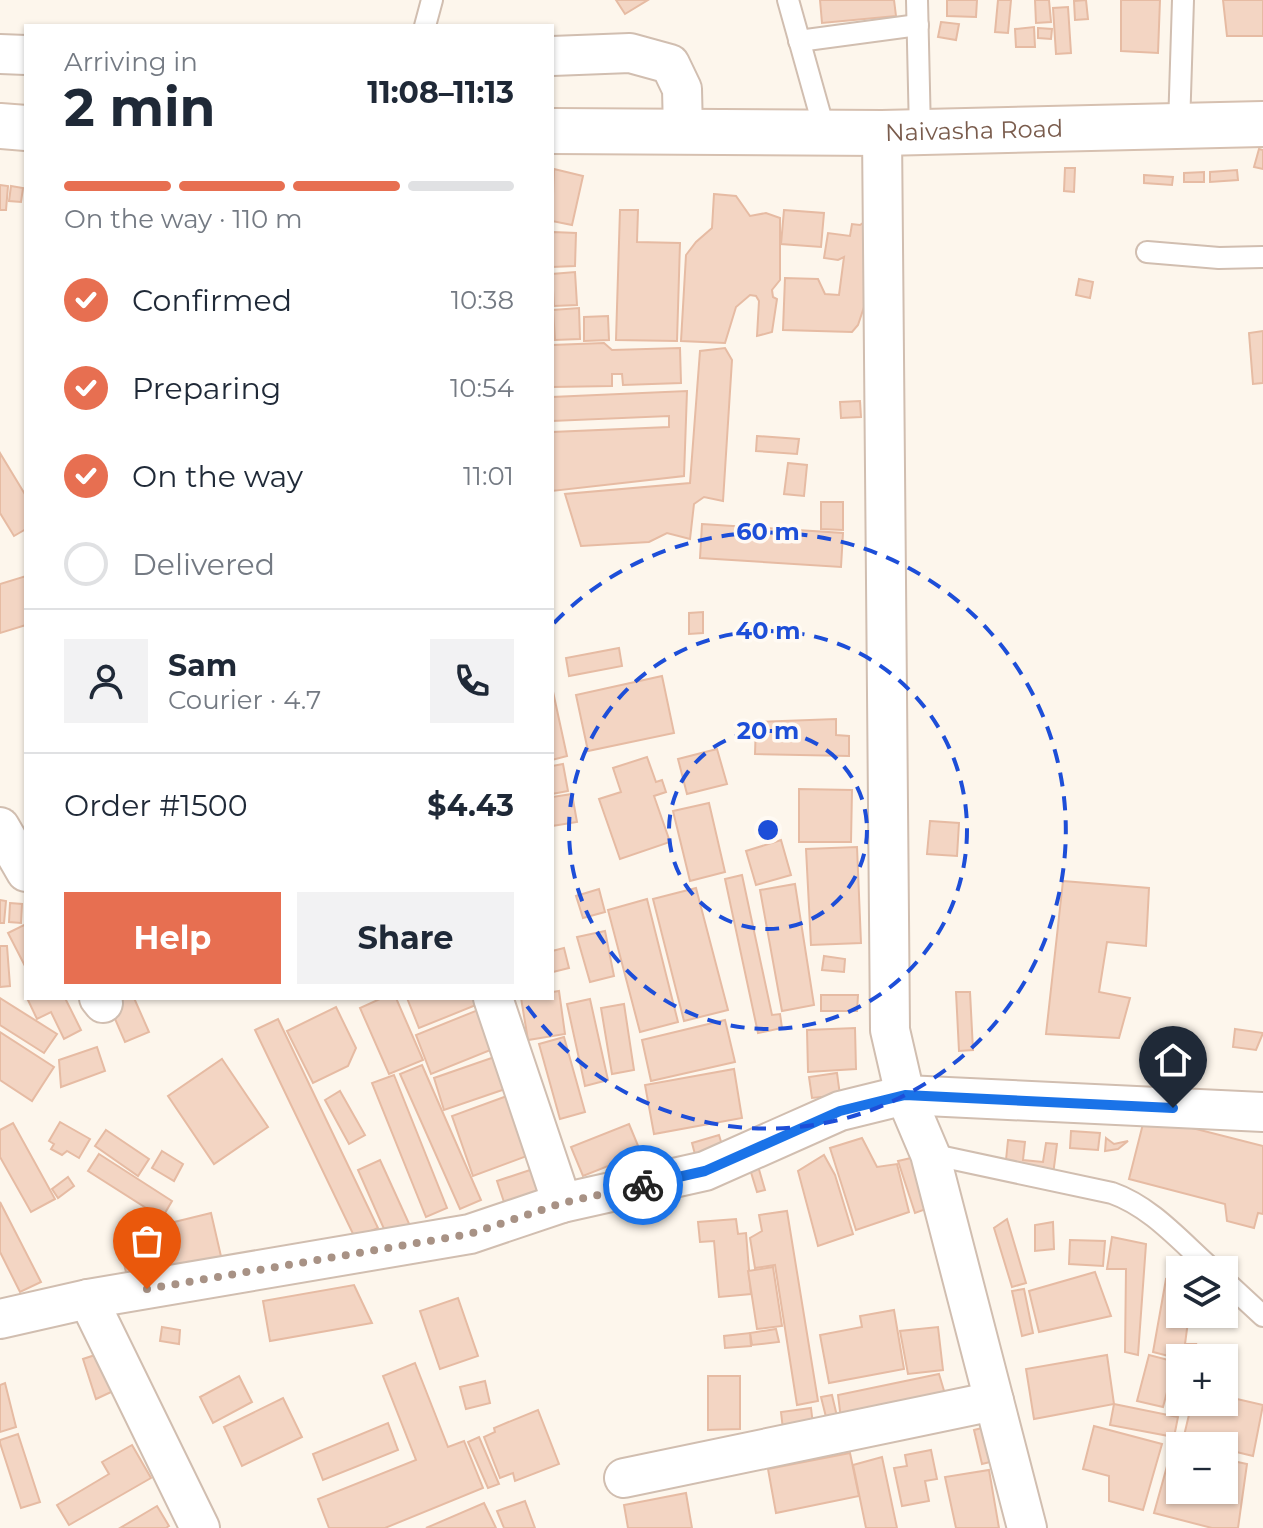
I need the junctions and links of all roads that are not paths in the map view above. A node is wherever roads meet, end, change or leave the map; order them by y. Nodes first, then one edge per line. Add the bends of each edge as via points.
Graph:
1 (432, 0) edge
2 (788, 0) edge
3 (917, 0) edge
4 (1183, 0) edge
5 (426, 24) edge
6 (918, 25) junction
7 (799, 41) junction
8 (0, 54) edge
9 (24, 55) edge
10 (554, 56) edge
11 (1263, 124) edge
12 (0, 126) edge
13 (1179, 127) junction
14 (24, 128) edge
15 (554, 131) edge
16 (683, 131) junction
17 (825, 132) junction
18 (901, 132) junction
19 (1147, 252) dead end
20 (1263, 257) edge
21 (0, 827) edge
22 (24, 869) edge
23 (494, 1000) edge
24 (905, 1095) junction
25 (1263, 1112) edge
26 (930, 1154) junction
27 (562, 1203) junction
28 (1197, 1256) edge
29 (1238, 1293) edge
30 (88, 1299) junction
31 (1263, 1316) edge
32 (0, 1319) edge
33 (994, 1401) junction
34 (624, 1478) dead end
35 (200, 1528) edge
36 (1027, 1528) edge

1 - 5 lane
2 - 7 lane
3 - 6 lane
4 - 13 lane
6 - 7 lane
6 - 18 lane
7 - 17 lane
8 - 9 street
10 - 16 street via 630,53 670,64 682,89
11 - 13 main road, Naivasha Road
12 - 14 main road
13 - 18 main road, Naivasha Road
15 - 16 main road, Naivasha Road
16 - 17 main road, Naivasha Road
17 - 18 main road, Naivasha Road
18 - 24 street via 890,1030
19 - 20 lane
21 - 22 street
23 - 27 street
24 - 25 street
24 - 26 street
24 - 27 street via 840,1111 705,1171
26 - 28 lane via 1131,1200
26 - 33 street
27 - 30 street via 470,1234
29 - 31 lane
30 - 32 street
30 - 35 street
33 - 34 street
33 - 36 street

